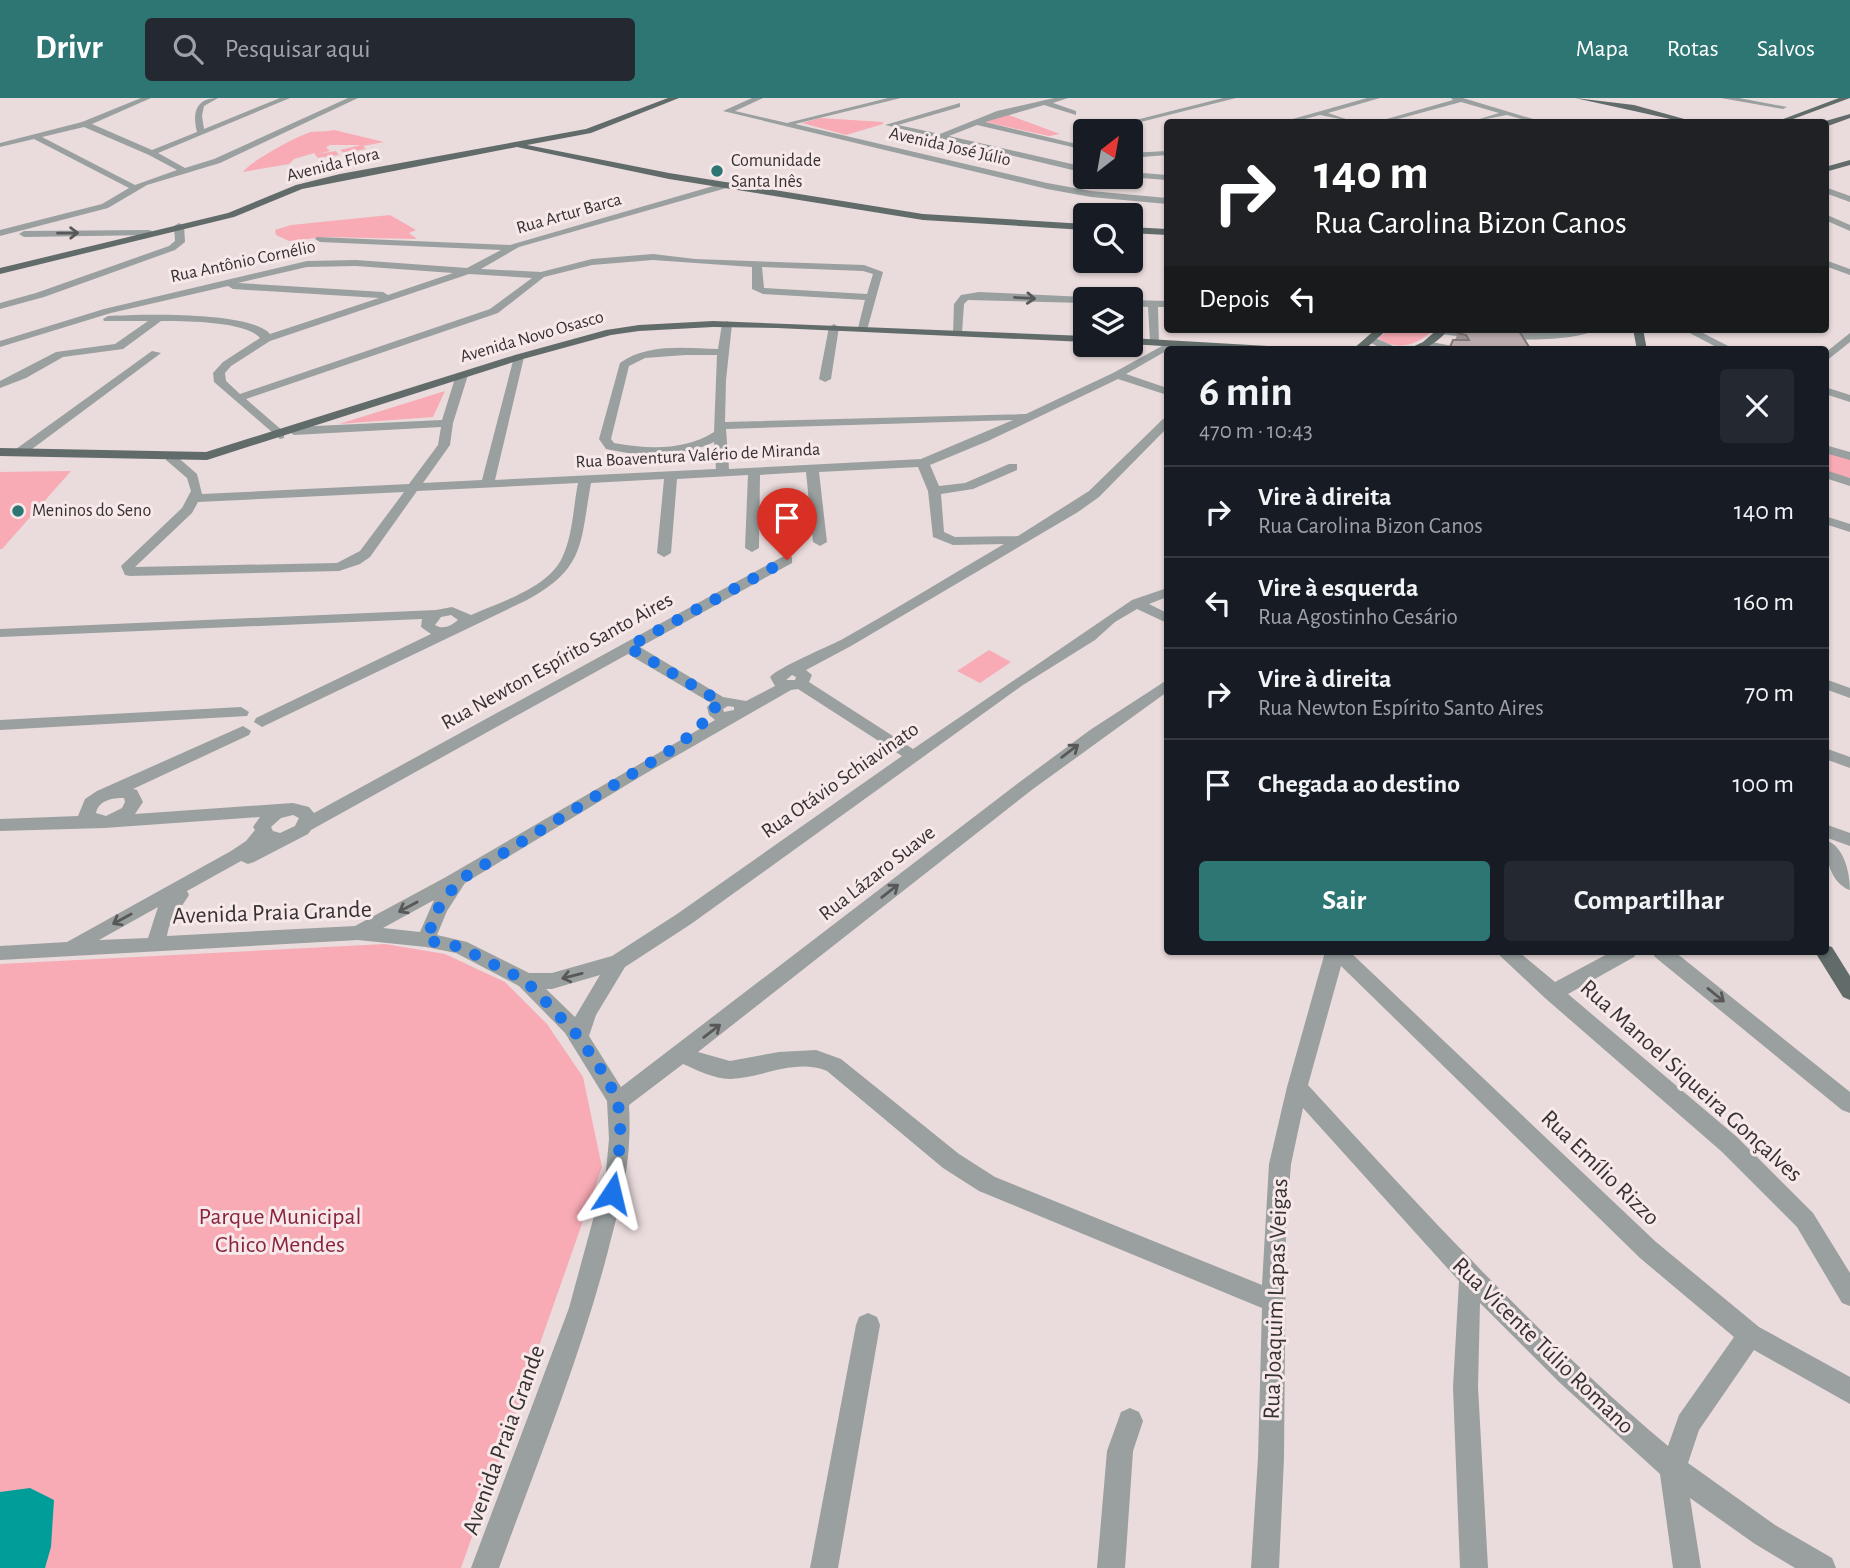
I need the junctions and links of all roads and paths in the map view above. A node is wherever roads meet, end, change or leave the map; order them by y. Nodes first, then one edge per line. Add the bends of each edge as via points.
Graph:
1 (147, 98) edge
2 (214, 98) edge
3 (286, 98) edge
4 (354, 98) edge
5 (675, 98) edge
6 (759, 98) edge
7 (863, 98) edge
8 (897, 98) edge
9 (940, 98) edge
10 (1033, 98) edge
11 (1064, 98) edge
12 (1232, 98) edge
13 (1376, 98) edge
14 (1579, 98) edge
15 (1726, 98) edge
16 (1458, 99) edge
17 (1746, 99) edge
18 (1848, 100) edge
19 (1176, 101) dead end
20 (1045, 102) junction
21 (876, 103) junction
22 (957, 105) junction
23 (806, 107) dead end
24 (1194, 107) junction
25 (1783, 107) dead end
26 (966, 109) dead end
27 (251, 113) junction
28 (1073, 113) dead end
29 (1320, 113) junction
30 (1507, 113) junction
31 (825, 115) junction
32 (1850, 116) edge
33 (975, 118) junction
34 (1149, 118) junction
35 (1143, 119) edge
36 (1297, 119) edge
37 (1341, 119) edge
38 (1390, 119) edge
39 (1485, 119) edge
40 (1528, 119) edge
41 (1680, 119) edge
42 (1787, 119) edge
43 (253, 123) dead end
44 (1164, 123) edge
45 (1829, 123) edge
46 (85, 124) junction
47 (788, 124) junction
48 (255, 133) dead end
49 (202, 134) junction
50 (36, 137) junction
51 (941, 137) junction
52 (1073, 137) edge
53 (1057, 141) junction
54 (257, 142) junction
55 (0, 145) edge
56 (513, 145) junction
57 (1073, 145) edge
58 (984, 148) junction
59 (152, 153) junction
60 (1164, 153) edge
61 (1143, 155) edge
62 (992, 157) dead end
63 (1850, 162) edge
64 (1000, 167) dead end
65 (1073, 167) edge
66 (1829, 168) edge
67 (183, 170) junction
68 (1009, 176) junction
69 (1143, 176) edge
70 (1164, 177) edge
71 (727, 185) junction
72 (135, 188) junction
73 (1829, 191) edge
74 (1850, 199) edge
75 (1164, 201) edge
76 (1829, 219) edge
77 (1073, 225) edge
78 (179, 226) junction
79 (1845, 226) edge
80 (1143, 231) edge
81 (1164, 232) edge
82 (0, 233) edge
83 (149, 233) junction
84 (320, 239) dead end
85 (512, 247) junction
86 (757, 263) junction
87 (1829, 264) edge
88 (0, 271) edge
89 (469, 271) junction
90 (1850, 272) edge
91 (541, 275) junction
92 (208, 287) junction
93 (394, 296) junction
94 (871, 297) junction
95 (1073, 299) edge
96 (1143, 304) edge
97 (1153, 304) junction
98 (1164, 304) edge
99 (0, 306) edge
100 (157, 319) junction
101 (69, 323) junction
102 (727, 324) junction
103 (834, 327) junction
104 (863, 328) junction
105 (957, 333) junction
106 (1378, 333) edge
107 (1440, 333) edge
108 (1460, 333) edge
109 (1524, 333) edge
110 (1695, 333) edge
111 (1850, 336) edge
112 (1073, 338) edge
113 (266, 339) junction
114 (1371, 339) junction
115 (1143, 342) edge
116 (1155, 342) junction
117 (1175, 343) junction
118 (0, 344) edge
119 (1427, 344) junction
120 (1170, 346) edge
121 (1223, 346) edge
122 (1362, 346) edge
123 (1386, 346) edge
124 (1422, 346) edge
125 (1437, 346) edge
126 (1723, 346) edge
127 (1836, 349) junction
128 (1164, 350) edge
129 (722, 352) junction
130 (156, 353) dead end
131 (1850, 353) edge
132 (1829, 355) edge
133 (1153, 356) junction
134 (519, 357) junction
135 (1164, 360) edge
136 (462, 374) junction
137 (1117, 375) junction
138 (825, 379) dead end
139 (0, 385) edge
140 (1164, 391) edge
141 (1829, 391) edge
142 (238, 398) junction
143 (1850, 399) edge
144 (1028, 415) junction
145 (447, 423) junction
146 (1164, 425) edge
147 (718, 430) junction
148 (294, 431) junction
149 (280, 435) junction
150 (1829, 450) edge
151 (0, 452) edge
152 (20, 452) junction
153 (1850, 456) edge
154 (170, 457) junction
155 (199, 458) junction
156 (923, 463) junction
157 (1013, 467) dead end
158 (812, 468) junction
159 (754, 471) junction
160 (723, 472) junction
161 (671, 475) junction
162 (1829, 475) edge
163 (193, 477) junction
164 (585, 479) junction
165 (1850, 482) edge
166 (488, 483) junction
167 (411, 487) junction
168 (934, 491) junction
169 (195, 498) junction
170 (1021, 540) junction
171 (820, 542) dead end
172 (752, 548) dead end
173 (664, 553) dead end
174 (787, 560) dead end
175 (1164, 594) edge
176 (1143, 606) junction
177 (1164, 617) edge
178 (431, 621) junction
179 (456, 622) junction
180 (0, 634) edge
181 (628, 647) junction
182 (406, 653) junction
183 (793, 679) junction
184 (1829, 685) edge
185 (1164, 687) edge
186 (1850, 693) edge
187 (729, 709) junction
188 (236, 723) junction
189 (0, 725) edge
190 (913, 755) junction
191 (1829, 755) edge
192 (1850, 763) edge
193 (151, 774) junction
194 (131, 794) junction
195 (102, 797) junction
196 (281, 811) junction
197 (234, 814) junction
198 (112, 818) junction
199 (305, 818) junction
200 (30, 823) junction
201 (0, 825) edge
202 (263, 830) junction
203 (1829, 832) edge
204 (282, 839) junction
205 (1850, 840) edge
206 (1829, 852) edge
207 (458, 881) junction
208 (1850, 883) edge
209 (358, 933) junction
210 (426, 940) junction
211 (157, 943) junction
212 (71, 947) junction
213 (0, 953) edge
214 (1335, 955) edge
215 (1339, 955) edge
216 (1509, 955) edge
217 (1622, 955) edge
218 (1666, 955) edge
219 (1827, 955) edge
220 (618, 962) junction
221 (526, 981) junction
222 (1850, 992) edge
223 (1552, 993) junction
224 (579, 1037) junction
225 (682, 1054) junction
226 (1297, 1087) junction
227 (618, 1101) junction
228 (1850, 1104) edge
229 (1471, 1279) junction
230 (1850, 1295) edge
231 (1273, 1301) junction
232 (868, 1325) dead end
233 (1750, 1335) junction
234 (1850, 1391) edge
235 (1130, 1420) dead end
236 (1673, 1470) junction
237 (485, 1568) edge
238 (824, 1568) edge
239 (1111, 1568) edge
240 (1265, 1568) edge
241 (1474, 1568) edge
242 (1687, 1568) edge
243 (1822, 1568) edge

1 - 46 street
2 - 49 street via 199,109
3 - 27 street
4 - 54 street
5 - 56 main road, Avenida Flora via 601,127
6 - 47 street, Avenida José Júlio via 727,111
7 - 21 street
8 - 21 street
9 - 22 street
10 - 20 street
11 - 20 street
12 - 24 street
13 - 29 street
14 - 41 main road
15 - 17 street
16 - 30 street
16 - 38 street
17 - 25 street
18 - 42 main road
19 - 24 street
20 - 28 street
20 - 33 street
21 - 31 street
22 - 26 street
22 - 51 street via 889,125
23 - 31 street
24 - 34 street
27 - 43 street
27 - 49 street
29 - 36 street
29 - 37 street
30 - 39 street
30 - 40 street
31 - 47 street
32 - 45 main road
33 - 51 street
33 - 53 street
34 - 35 street
34 - 44 street
46 - 50 street
46 - 59 street
47 - 68 street, Avenida José Júlio
48 - 54 street
49 - 59 street
50 - 55 street
50 - 72 street
51 - 58 street
52 - 53 street
53 - 57 street
54 - 67 street via 217,161
56 - 71 main road
56 - 78 main road, Avenida Flora via 323,181 231,215
58 - 62 street
58 - 65 street
59 - 67 street
60 - 61 street
63 - 66 main road
64 - 68 street
67 - 72 street
68 - 75 street, Avenida José Júlio via 1091,194
69 - 70 street
71 - 77 main road via 923,217
71 - 85 street, Rua Artur Barca
72 - 82 street via 105,206
73 - 74 street
76 - 79 street
78 - 83 main road, Avenida Flora
78 - 99 street via 180,242 172,247
80 - 81 main road
82 -> 83 street
83 - 88 main road, Avenida Flora
84 - 85 street
85 - 89 street, Rua Artur Barca
86 - 91 street via 629,258
86 - 94 street via 756,285 763,291
86 - 94 street via 873,270 878,272
87 - 90 street
89 - 91 street, Rua Antônio Cornélio
89 - 92 street, Rua Antônio Cornélio via 328,262
89 - 93 street, Rua Artur Barca
91 - 142 street via 487,314
92 - 93 street
92 - 101 street, Rua Antônio Cornélio
93 - 113 street, Rua Artur Barca
94 - 104 street
105 -> 95 street via 965,297
96 - 97 street
97 - 98 street
97 - 116 street
100 - 101 street
100 - 113 street via 241,324 264,333
100 - 139 street via 119,346 52,356
101 - 118 street, Rua Antônio Cornélio
102 - 103 main road, Avenida Novo Osasco
102 - 129 street
102 - 134 main road, Avenida Novo Osasco via 610,332
103 - 104 main road, Avenida Novo Osasco
103 - 138 street
104 - 105 main road, Avenida Novo Osasco
105 - 112 main road, Avenida Novo Osasco
106 - 114 main road
107 - 119 main road
108 - 109 street
110 - 126 street
111 - 127 street
113 - 142 street, Rua Artur Barca via 219,373 220,382
114 - 122 main road
114 - 123 street
115 - 116 main road
116 - 117 main road
117 - 120 street, Rua Boaventura Valério de Miranda
117 - 121 main road
119 - 124 main road
119 - 125 street
127 - 131 street
127 - 132 street
128 - 133 street, Rua Boaventura Valério de Miranda
129 - 147 street
129 - 147 street via 629,358 605,439 610,446 623,449 667,449 700,446
130 - 152 street
133 - 135 street
133 - 137 street, Rua Boaventura Valério de Miranda
134 - 136 main road, Avenida Novo Osasco
134 - 166 street
136 - 145 street
136 - 148 main road, Avenida Novo Osasco
137 - 140 street
137 - 144 street, Rua Boaventura Valério de Miranda
141 - 143 street
142 - 149 street
144 - 147 street
144 - 156 street, Rua Boaventura Valério de Miranda
145 - 148 street
145 - 167 street via 444,445
146 - 170 street via 1094,494
147 - 160 street
148 - 149 main road, Avenida Novo Osasco
149 - 155 main road, Avenida Novo Osasco
150 - 153 street
151 - 152 main road, Avenida Novo Osasco
152 - 154 main road, Avenida Novo Osasco
154 - 155 main road, Avenida Novo Osasco
154 - 163 street
155 - 163 street
156 - 158 street, Rua Boaventura Valério de Miranda
156 - 168 street
157 - 168 street via 968,486
158 - 159 street, Rua Boaventura Valério de Miranda
158 - 171 street
159 - 160 street, Rua Boaventura Valério de Miranda
159 - 172 street
160 - 161 street, Rua Boaventura Valério de Miranda
161 - 164 street, Rua Boaventura Valério de Miranda
161 - 173 street
162 - 165 street
163 - 169 street
164 - 166 street, Rua Boaventura Valério de Miranda
164 - 179 street via 569,559 559,574 543,586
166 - 167 street, Rua Boaventura Valério de Miranda
167 - 169 street, Rua Boaventura Valério de Miranda
167 - 169 street via 365,554 348,565 130,572 128,566
168 - 170 street via 936,529 945,539
170 - 183 street
174 - 181 street, Rua Newton Espírito Santo Aires
175 - 176 street, Rua Otávio Schiavinato
176 - 177 street
176 - 190 street, Rua Otávio Schiavinato via 1123,626 1090,637
178 - 179 street
178 - 179 street
178 - 180 street via 394,616
178 - 182 street
179 - 182 street
181 - 187 street
181 - 199 street, Rua Newton Espírito Santo Aires via 350,802
182 - 188 street via 292,707
183 - 187 street
183 - 190 street
184 - 186 street
225 -> 185 street, Rua Lázaro Suave via 1046,769
187 - 207 street via 679,745
188 - 189 street via 209,713
188 - 193 street via 205,748
190 - 220 street, Rua Otávio Schiavinato
191 - 192 street
193 - 194 street
193 - 195 street
194 - 195 street
194 - 198 street via 134,802
195 - 198 street via 86,811 87,816
195 - 200 street
196 - 197 street
196 - 199 street
196 - 202 street via 268,818
197 - 198 street
197 - 202 street
198 - 200 street
199 - 204 street, Rua Newton Espírito Santo Aires via 296,834
200 - 201 street
202 - 204 street via 270,838
202 -> 212 street via 237,855
203 - 205 street
204 - 211 street via 168,904 161,914
206 - 208 street
207 -> 209 street
207 - 210 street via 438,909
209 - 210 street, Avenida Praia Grande
209 - 211 street, Avenida Praia Grande
210 - 221 street, Avenida Praia Grande via 460,947
211 - 212 street, Avenida Praia Grande
212 - 213 street, Avenida Praia Grande
214 - 226 street, Rua Joaquim Lapas Veigas
215 - 233 street, Rua Emílio Rizzo via 1648,1250
216 - 223 street, Rua Manoel Siqueira Gonçalves
217 - 223 street
218 -> 228 street
219 - 222 main road
220 -> 221 street, Rua Otávio Schiavinato via 552,981
220 - 224 street, Rua Otávio Schiavinato via 586,1013
221 - 224 street, Avenida Praia Grande
223 - 230 street, Rua Manoel Siqueira Gonçalves via 1729,1144 1805,1220
224 - 227 street, Avenida Praia Grande
225 - 227 street, Rua Lázaro Suave
225 - 231 street via 730,1070 816,1058 834,1065 951,1161 988,1184
226 - 229 street, Rua Vicente Túlio Romano
226 - 231 street, Rua Joaquim Lapas Veigas via 1280,1164
227 - 237 street, Avenida Praia Grande via 621,1139 603,1234 576,1321
229 - 236 street, Rua Vicente Túlio Romano via 1548,1357
229 - 241 street via 1465,1372
231 - 240 street, Rua Joaquim Lapas Veigas
232 - 238 street
233 - 234 street, Rua Emílio Rizzo
233 - 236 street via 1688,1423
235 - 239 street via 1120,1451
236 - 242 street
236 - 243 street, Rua Vicente Túlio Romano via 1789,1551

